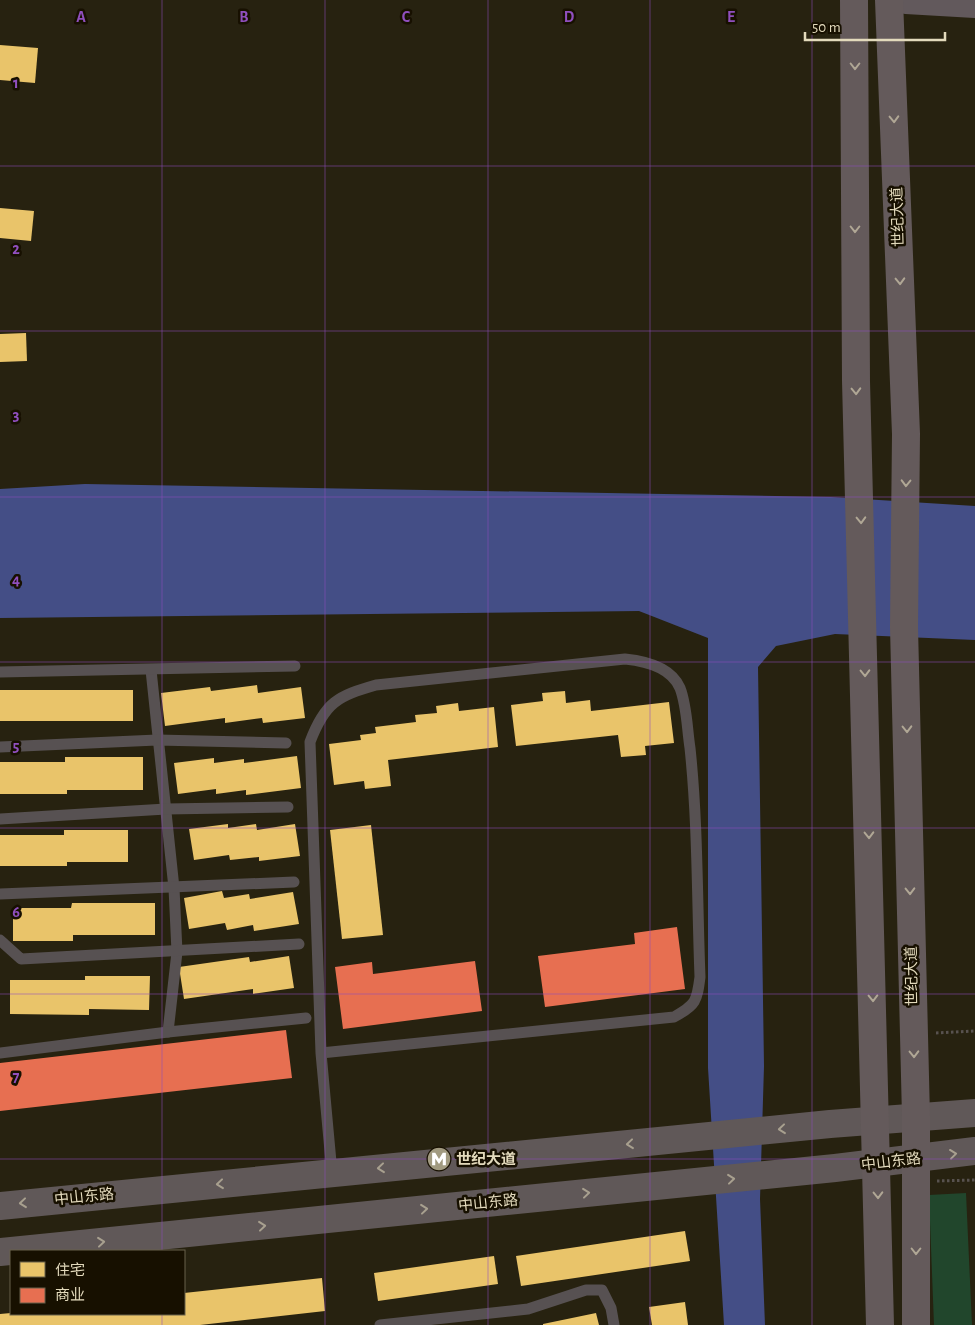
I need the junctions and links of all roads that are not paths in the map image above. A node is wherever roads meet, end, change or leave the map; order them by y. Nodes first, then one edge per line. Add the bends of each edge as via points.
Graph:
1 (854, 0) edge
2 (889, 0) edge
3 (906, 0) edge
4 (975, 4) edge
5 (295, 666) dead end
6 (151, 670) junction
7 (0, 672) edge
8 (157, 740) junction
9 (286, 743) dead end
10 (0, 747) edge
11 (288, 807) dead end
12 (166, 809) junction
13 (0, 820) edge
14 (294, 882) dead end
15 (174, 888) junction
16 (0, 894) edge
17 (0, 940) edge
18 (299, 944) dead end
19 (177, 952) junction
20 (306, 1018) dead end
21 (168, 1032) junction
22 (0, 1053) edge
23 (322, 1053) junction
24 (975, 1113) edge
25 (916, 1117) junction
26 (876, 1121) junction
27 (975, 1151) edge
28 (916, 1159) junction
29 (877, 1163) junction
30 (332, 1173) junction
31 (0, 1206) edge
32 (20, 1250) edge
33 (448, 1321) edge
34 (380, 1325) edge
35 (614, 1325) edge
36 (880, 1325) edge
37 (916, 1325) edge

1 -> 26 highway via 856,371
2 -> 25 highway, 世纪大道 via 906,434 904,628
3 - 4 main road
5 - 6 lane
6 - 7 lane
6 - 8 lane
8 - 9 lane
8 - 10 lane
8 - 12 lane
11 - 12 lane
12 - 13 lane
12 - 15 lane
14 - 15 lane
15 - 16 lane
15 - 19 lane
17 - 19 lane via 21,959
18 - 19 lane
19 - 21 lane
20 - 21 lane
21 - 22 lane
23 - 23 lane via 674,1017 692,1008 698,995 700,977 692,775 679,686 664,670 646,661 625,659 376,685 343,694 332,702 310,742
23 - 30 lane
24 - 25 main road, 中山东路
25 - 26 main road, 中山东路
25 - 28 highway, 世纪大道
26 - 29 highway
26 -> 30 main road, 中山东路
28 -> 27 main road, 中山东路
28 - 29 main road, 中山东路
28 -> 37 highway, 世纪大道
32 -> 29 main road, 中山东路
29 -> 36 highway
30 -> 31 main road, 中山东路
33 - 34 lane
33 - 35 lane via 528,1309 586,1290 602,1290 611,1308

